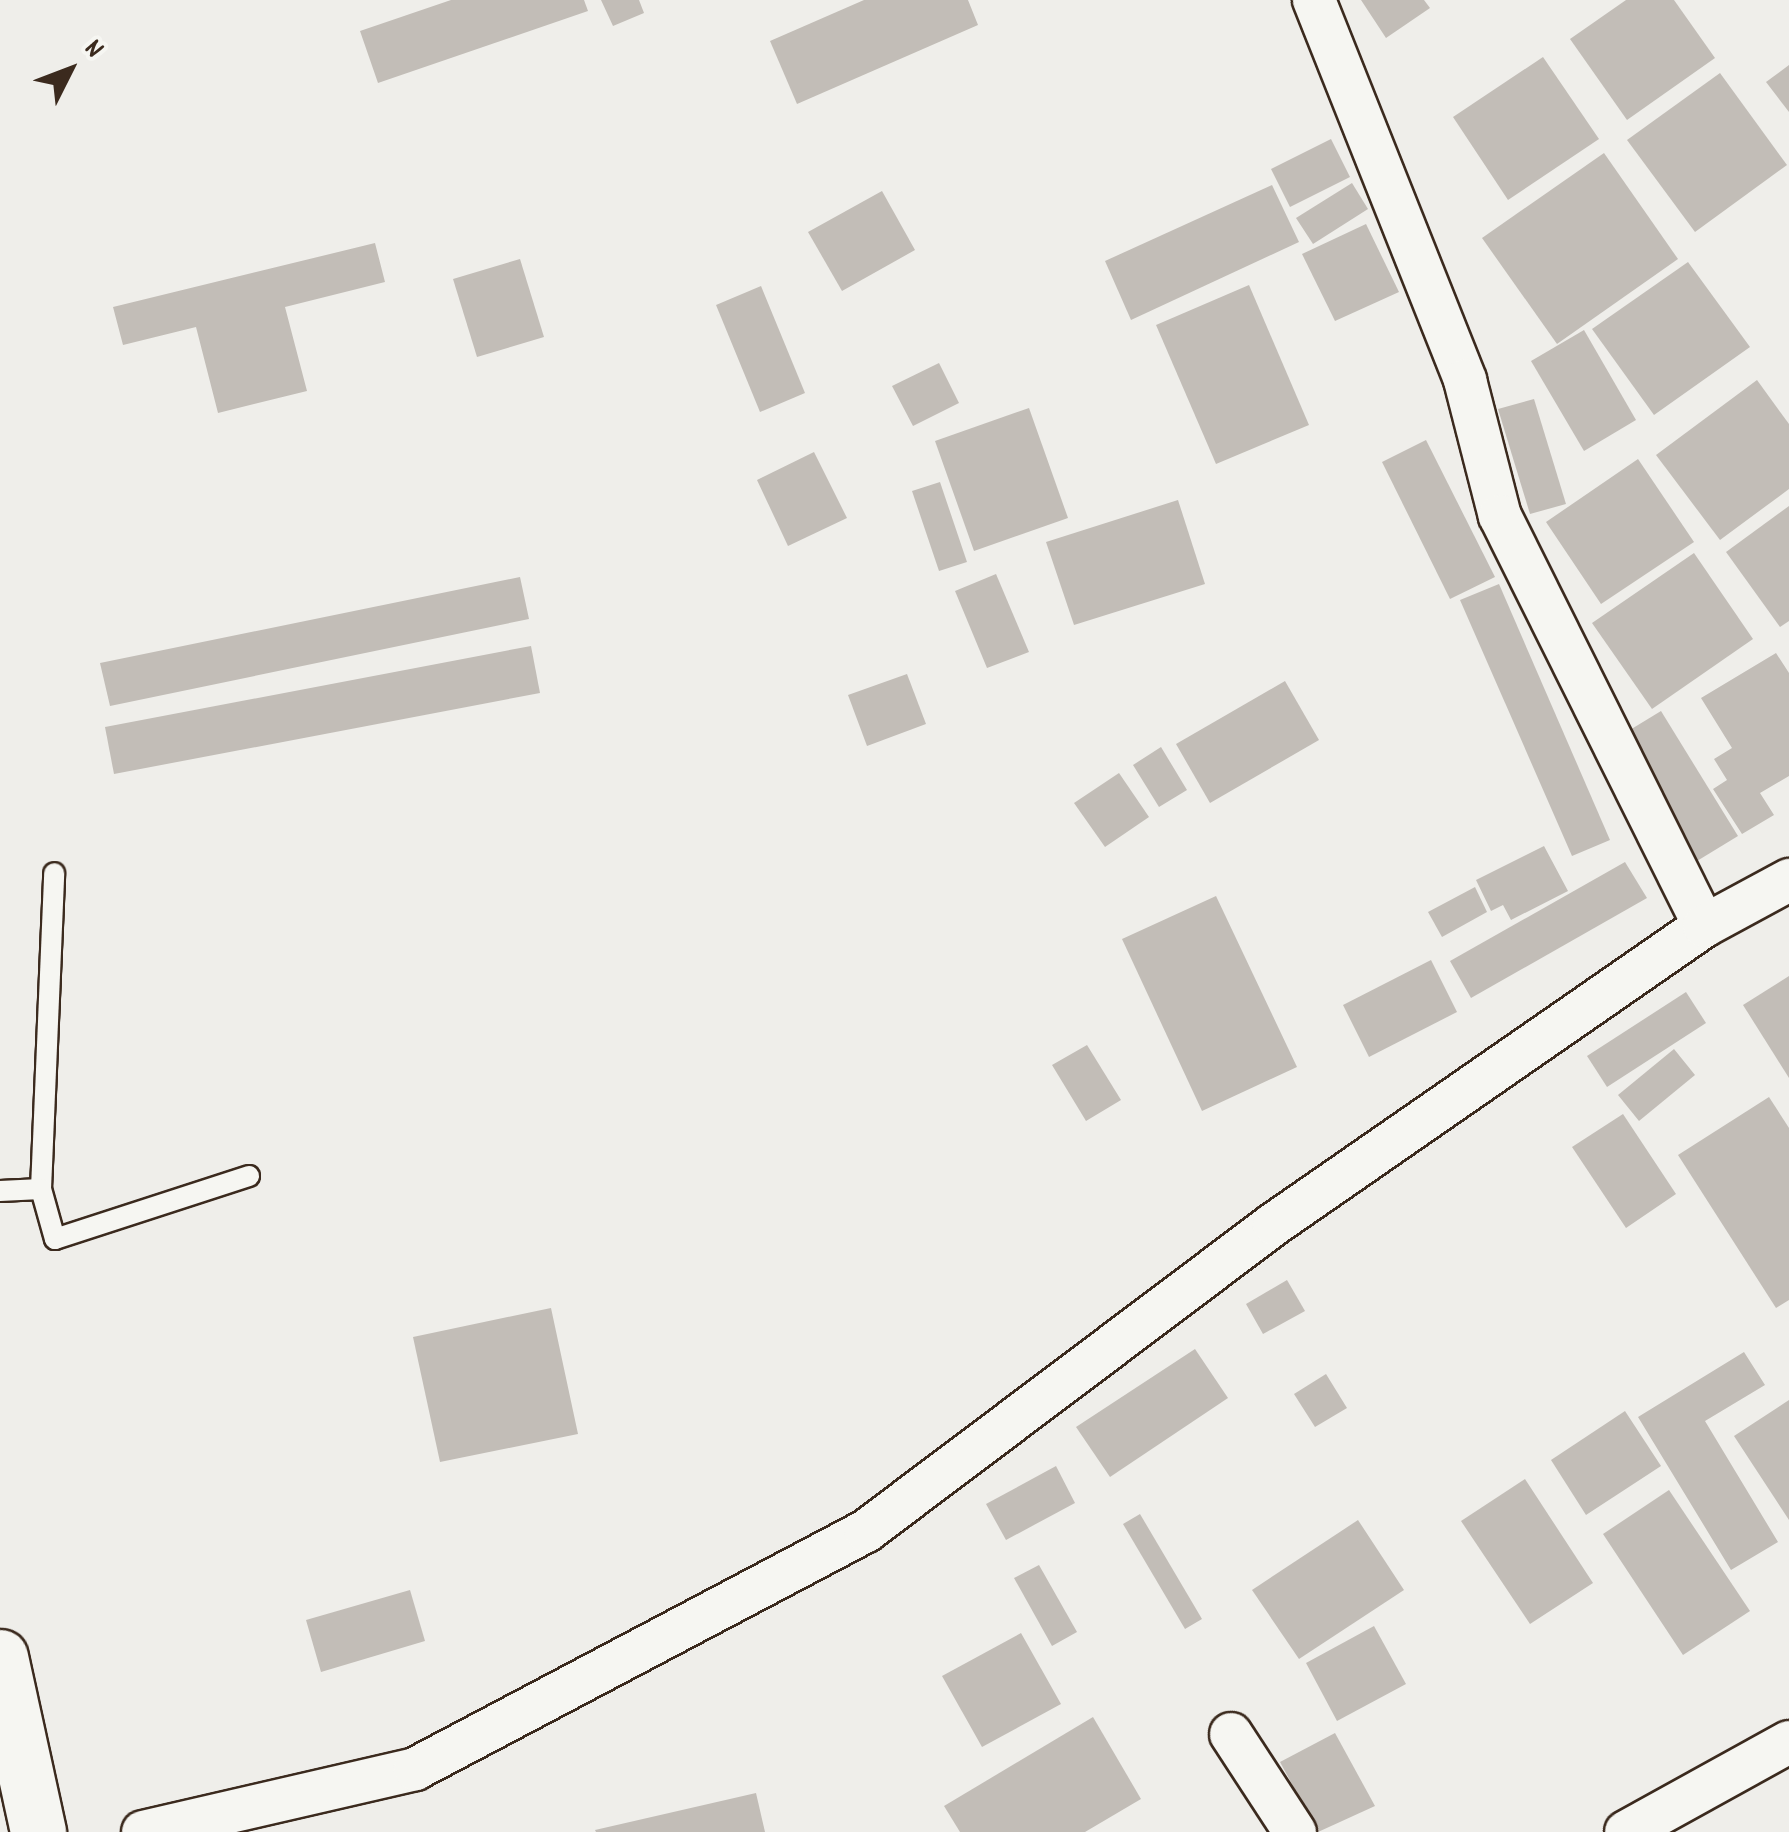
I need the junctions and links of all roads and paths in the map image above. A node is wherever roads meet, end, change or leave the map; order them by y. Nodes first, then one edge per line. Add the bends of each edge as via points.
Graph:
1 (1314, 0) edge
2 (54, 874) dead end
3 (1789, 880) edge
4 (1704, 926) junction
5 (249, 1176) dead end
6 (41, 1190) junction
7 (0, 1191) edge
8 (0, 1658) edge
9 (1231, 1734) dead end
10 (1789, 1742) edge
11 (38, 1832) edge
12 (143, 1832) edge
13 (1295, 1832) edge
14 (1626, 1832) edge

1 - 4 street via 1465,380 1500,516
2 - 6 lane
3 - 4 street
4 - 12 street via 1274,1224 866,1531 415,1769
5 - 6 lane via 55,1239
6 - 7 lane
8 - 11 highway
9 - 13 street
10 - 14 street

